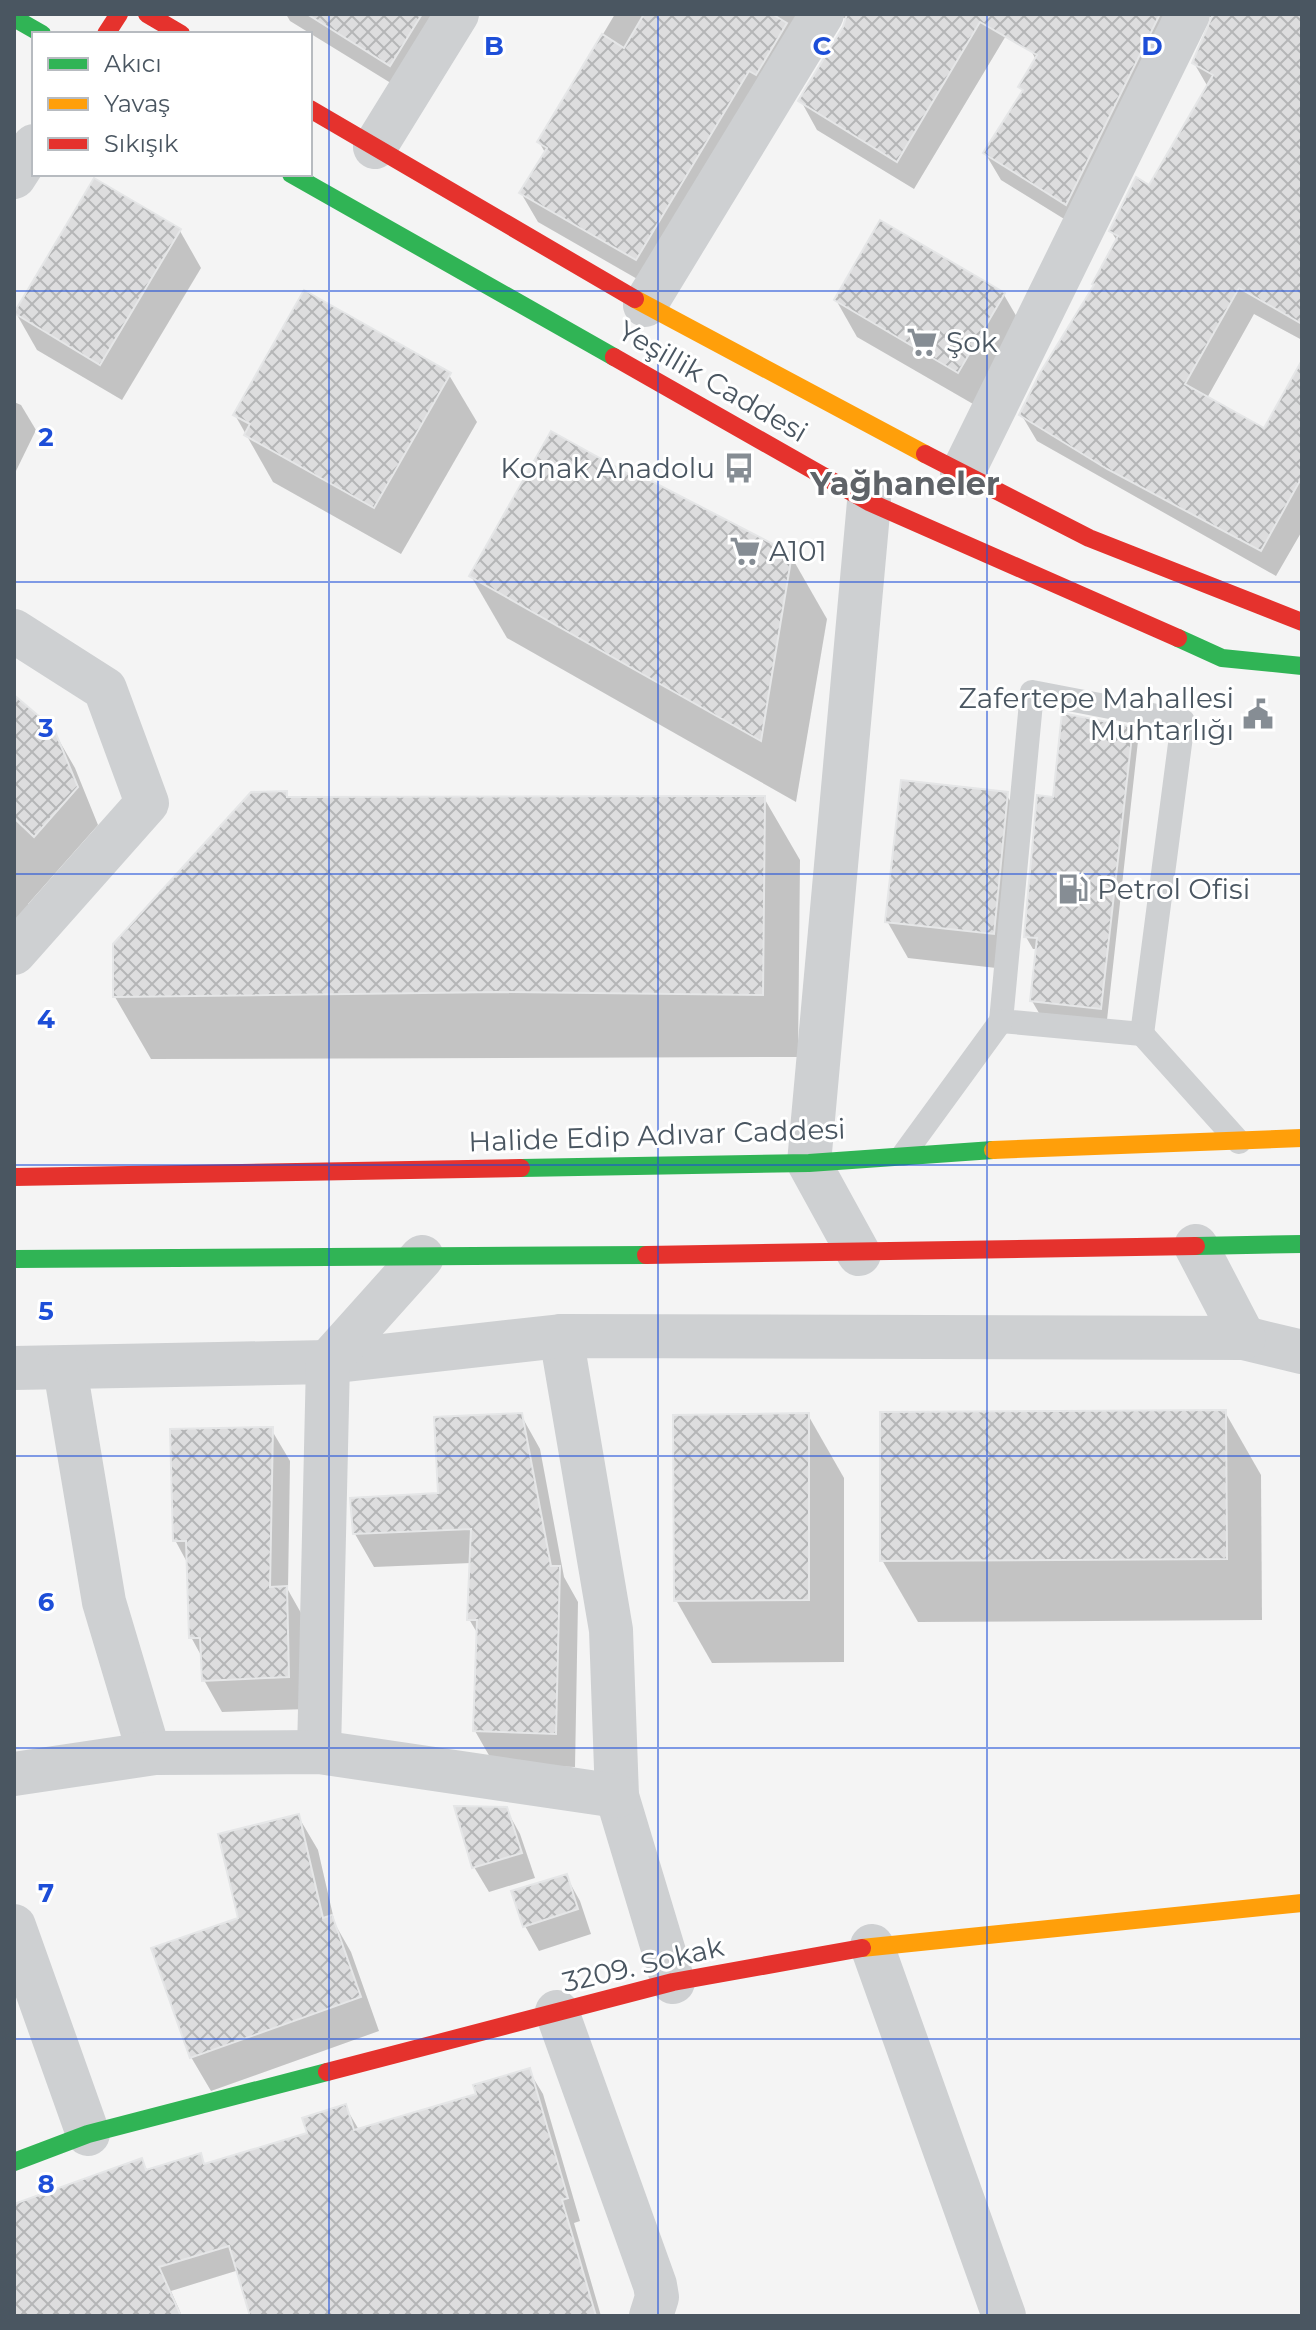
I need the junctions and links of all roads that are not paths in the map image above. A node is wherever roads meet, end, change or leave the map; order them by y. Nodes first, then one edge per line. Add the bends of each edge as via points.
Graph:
1 (119, 14) edge
2 (147, 14) edge
3 (457, 14) edge
4 (822, 14) edge
5 (1188, 14) edge
6 (14, 18) edge
7 (38, 32) edge
8 (107, 32) edge
9 (178, 32) edge
10 (312, 110) edge
11 (375, 147) junction
12 (32, 149) edge
13 (295, 176) edge
14 (14, 177) edge
15 (645, 305) junction
16 (942, 476) junction
17 (882, 494) junction
18 (1302, 622) edge
19 (16, 637) edge
20 (1302, 666) edge
21 (14, 953) edge
22 (1001, 1021) junction
23 (1142, 1034) junction
24 (1302, 1138) edge
25 (1239, 1142) junction
26 (904, 1154) junction
27 (809, 1163) junction
28 (14, 1177) edge
29 (1302, 1244) edge
30 (1196, 1246) junction
31 (859, 1254) junction
32 (422, 1257) junction
33 (14, 1259) edge
34 (561, 1336) junction
35 (1244, 1338) junction
36 (1302, 1352) edge
37 (328, 1362) junction
38 (14, 1368) edge
39 (65, 1369) junction
40 (319, 1752) junction
41 (149, 1753) junction
42 (14, 1774) edge
43 (617, 1796) junction
44 (1302, 1903) edge
45 (14, 1926) edge
46 (872, 1946) junction
47 (673, 1982) junction
48 (557, 2012) junction
49 (88, 2134) junction
50 (14, 2162) edge
51 (651, 2316) edge
52 (1004, 2316) edge

1 - 8 main road
2 - 9 main road
3 - 11 street
4 - 15 street
5 - 16 street
6 - 7 main road
10 - 11 main road, Yeşillik Caddesi
11 - 15 main road, Yeşillik Caddesi
12 - 14 street
13 - 17 main road, Yeşillik Caddesi
15 - 16 main road, Yeşillik Caddesi
16 - 18 main road, Yeşillik Caddesi
17 - 20 main road, Yeşillik Caddesi via 1222,658
17 - 27 street
19 - 21 street via 105,689 147,803
22 - 23 lane
22 - 23 lane via 1032,692 1183,721
22 - 26 lane
23 - 25 lane
24 - 25 main road, Halide Edip Adıvar Caddesi
25 - 26 main road, Halide Edip Adıvar Caddesi
26 - 27 main road, Halide Edip Adıvar Caddesi
27 - 28 main road, Halide Edip Adıvar Caddesi
27 - 31 street
29 - 30 main road
30 - 31 main road
30 - 35 street
31 - 32 main road
32 - 33 main road
32 - 37 street
34 - 35 street
34 - 37 street
34 - 43 street via 611,1630
35 - 36 street
37 - 39 street
37 - 40 street
38 - 39 street
39 - 41 street via 104,1602
40 - 41 street
40 - 43 street
41 - 42 street
43 - 47 street
44 - 46 main road, 3209. Sokak
45 - 49 street
46 - 47 main road, 3209. Sokak
46 - 52 street
47 - 48 main road, 3209. Sokak
48 - 49 main road, 3209. Sokak
48 - 51 street via 655,2285
49 - 50 main road, 3209. Sokak

